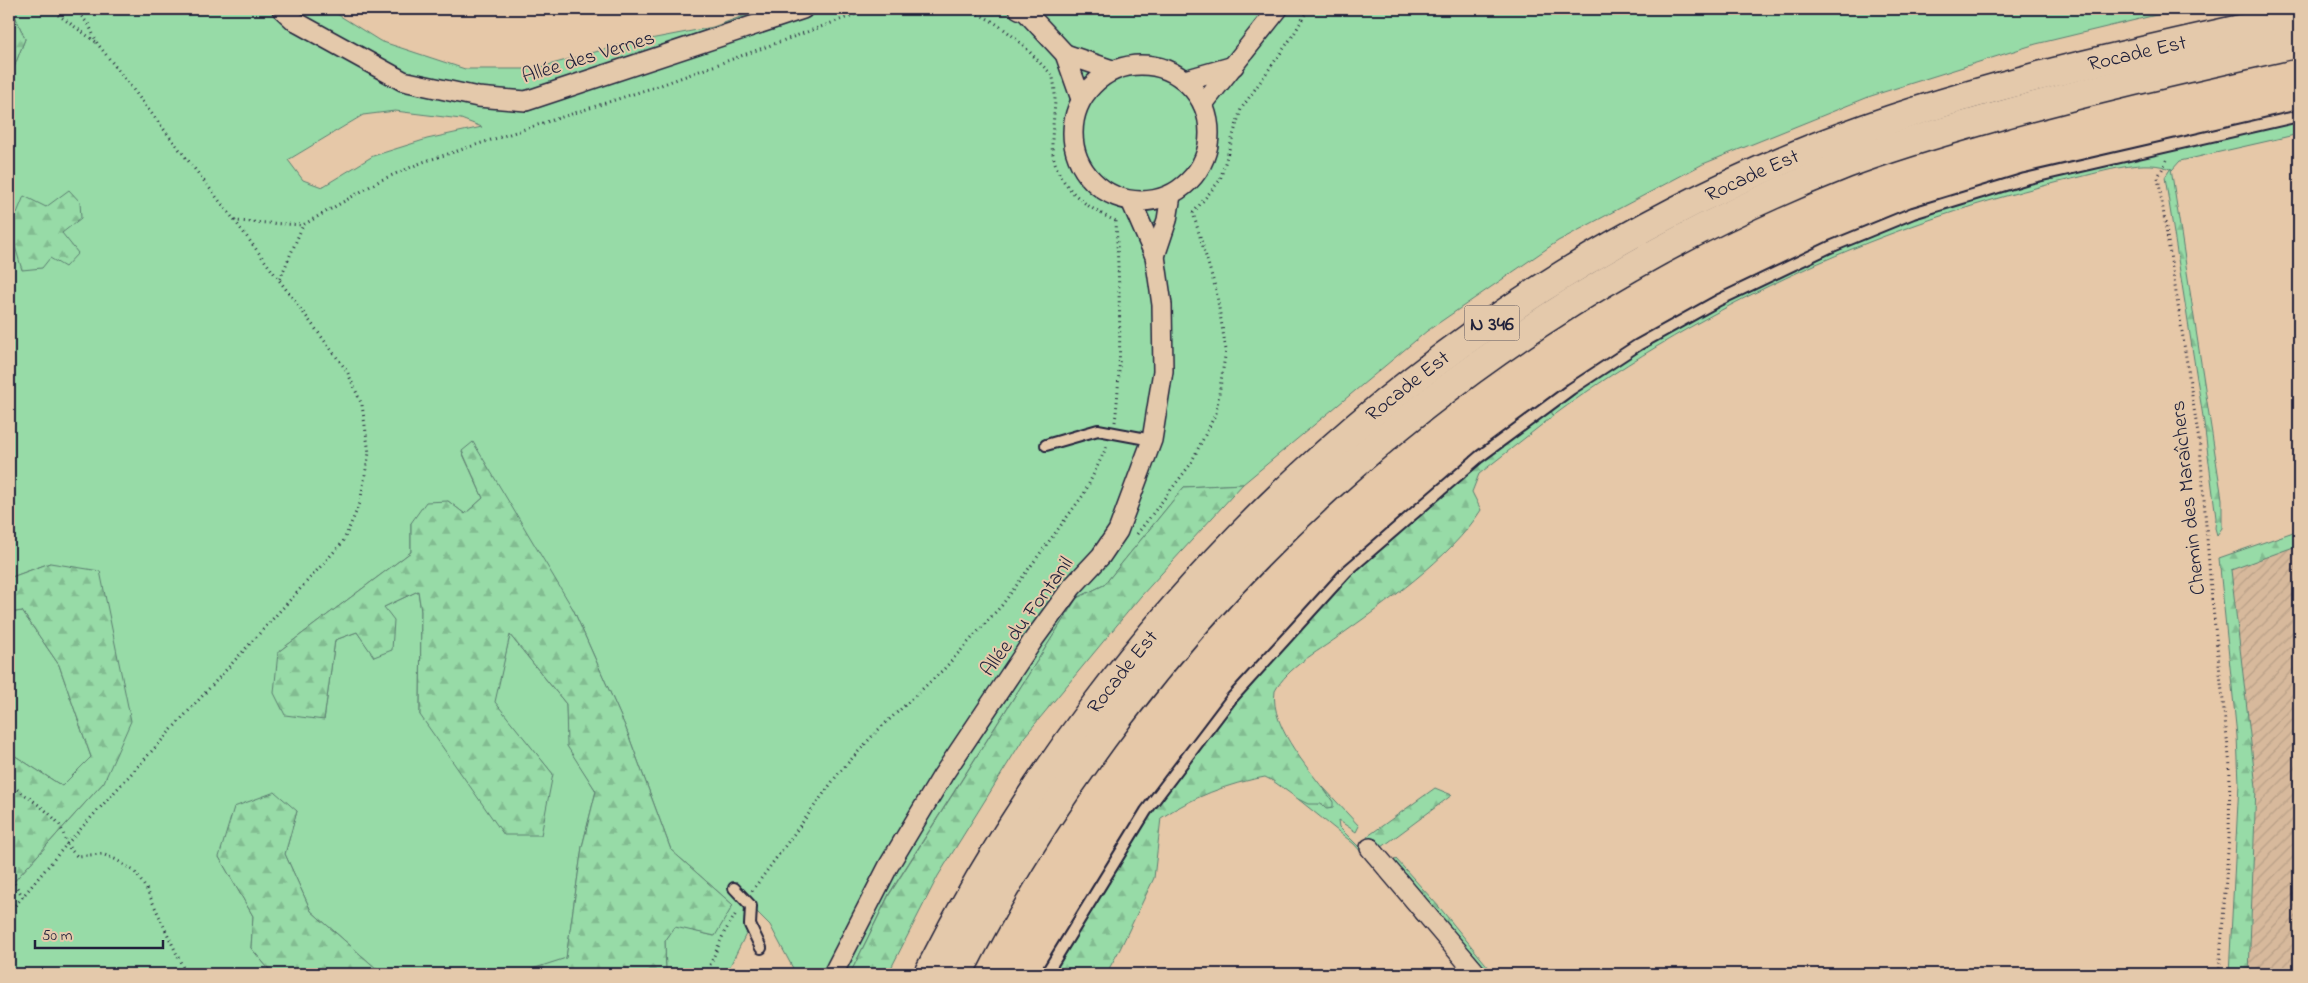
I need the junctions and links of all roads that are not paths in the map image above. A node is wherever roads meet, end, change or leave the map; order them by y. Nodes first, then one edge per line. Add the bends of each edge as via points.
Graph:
1 (282, 9) edge
2 (803, 9) edge
3 (1019, 9) edge
4 (1278, 9) edge
5 (2299, 16) edge
6 (2299, 43) edge
7 (1065, 54) junction
8 (1234, 66) junction
9 (1112, 70) junction
10 (1185, 80) junction
11 (1081, 99) junction
12 (1203, 104) junction
13 (2299, 116) edge
14 (1171, 195) junction
15 (1131, 201) junction
16 (1155, 256) junction
17 (1152, 440) junction
18 (1046, 445) dead end
19 (1370, 848) dead end
20 (734, 888) dead end
21 (761, 948) dead end
22 (833, 974) edge
23 (928, 974) edge
24 (958, 974) edge
25 (1046, 974) edge
26 (1478, 974) edge

1 - 2 street, Allée des Vernes via 296,22 403,81 478,97 526,101
3 - 7 street via 1026,12
4 - 8 street
5 - 23 highway, Rocade Est / N 346 via 2032,78 1918,111 1818,146 1728,185 1642,230 1576,268 1462,344 1355,428 1281,494 1166,616 1102,694 1046,772 990,860
6 - 24 highway, Rocade Est / N 346 via 2040,104 1851,162 1721,218 1610,279 1520,335 1434,397 1372,448 1300,512 1200,616 1122,711 1045,822
7 - 9 street
7 - 11 street
8 - 10 street
8 - 12 street
9 - 10 street via 1130,64 1150,64
9 - 11 street via 1094,82
10 - 12 street
11 - 15 street via 1073,120 1073,142 1079,163 1092,181 1110,194
12 - 14 street via 1209,131 1202,166 1189,182
13 - 25 lane via 2025,179 1913,213 1830,247 1719,300 1638,345 1571,390 1479,457 1347,571 1257,671 1146,811
14 - 15 street via 1152,201
14 - 16 street, Allée du Fontanil
15 - 16 street, Allée du Fontanil
16 - 17 street, Allée du Fontanil via 1162,305 1163,371
17 - 18 lane via 1098,430
17 - 22 street, Allée du Fontanil via 1118,531 1034,639 943,775 889,865
19 - 26 street
20 - 21 lane via 750,906 750,925

